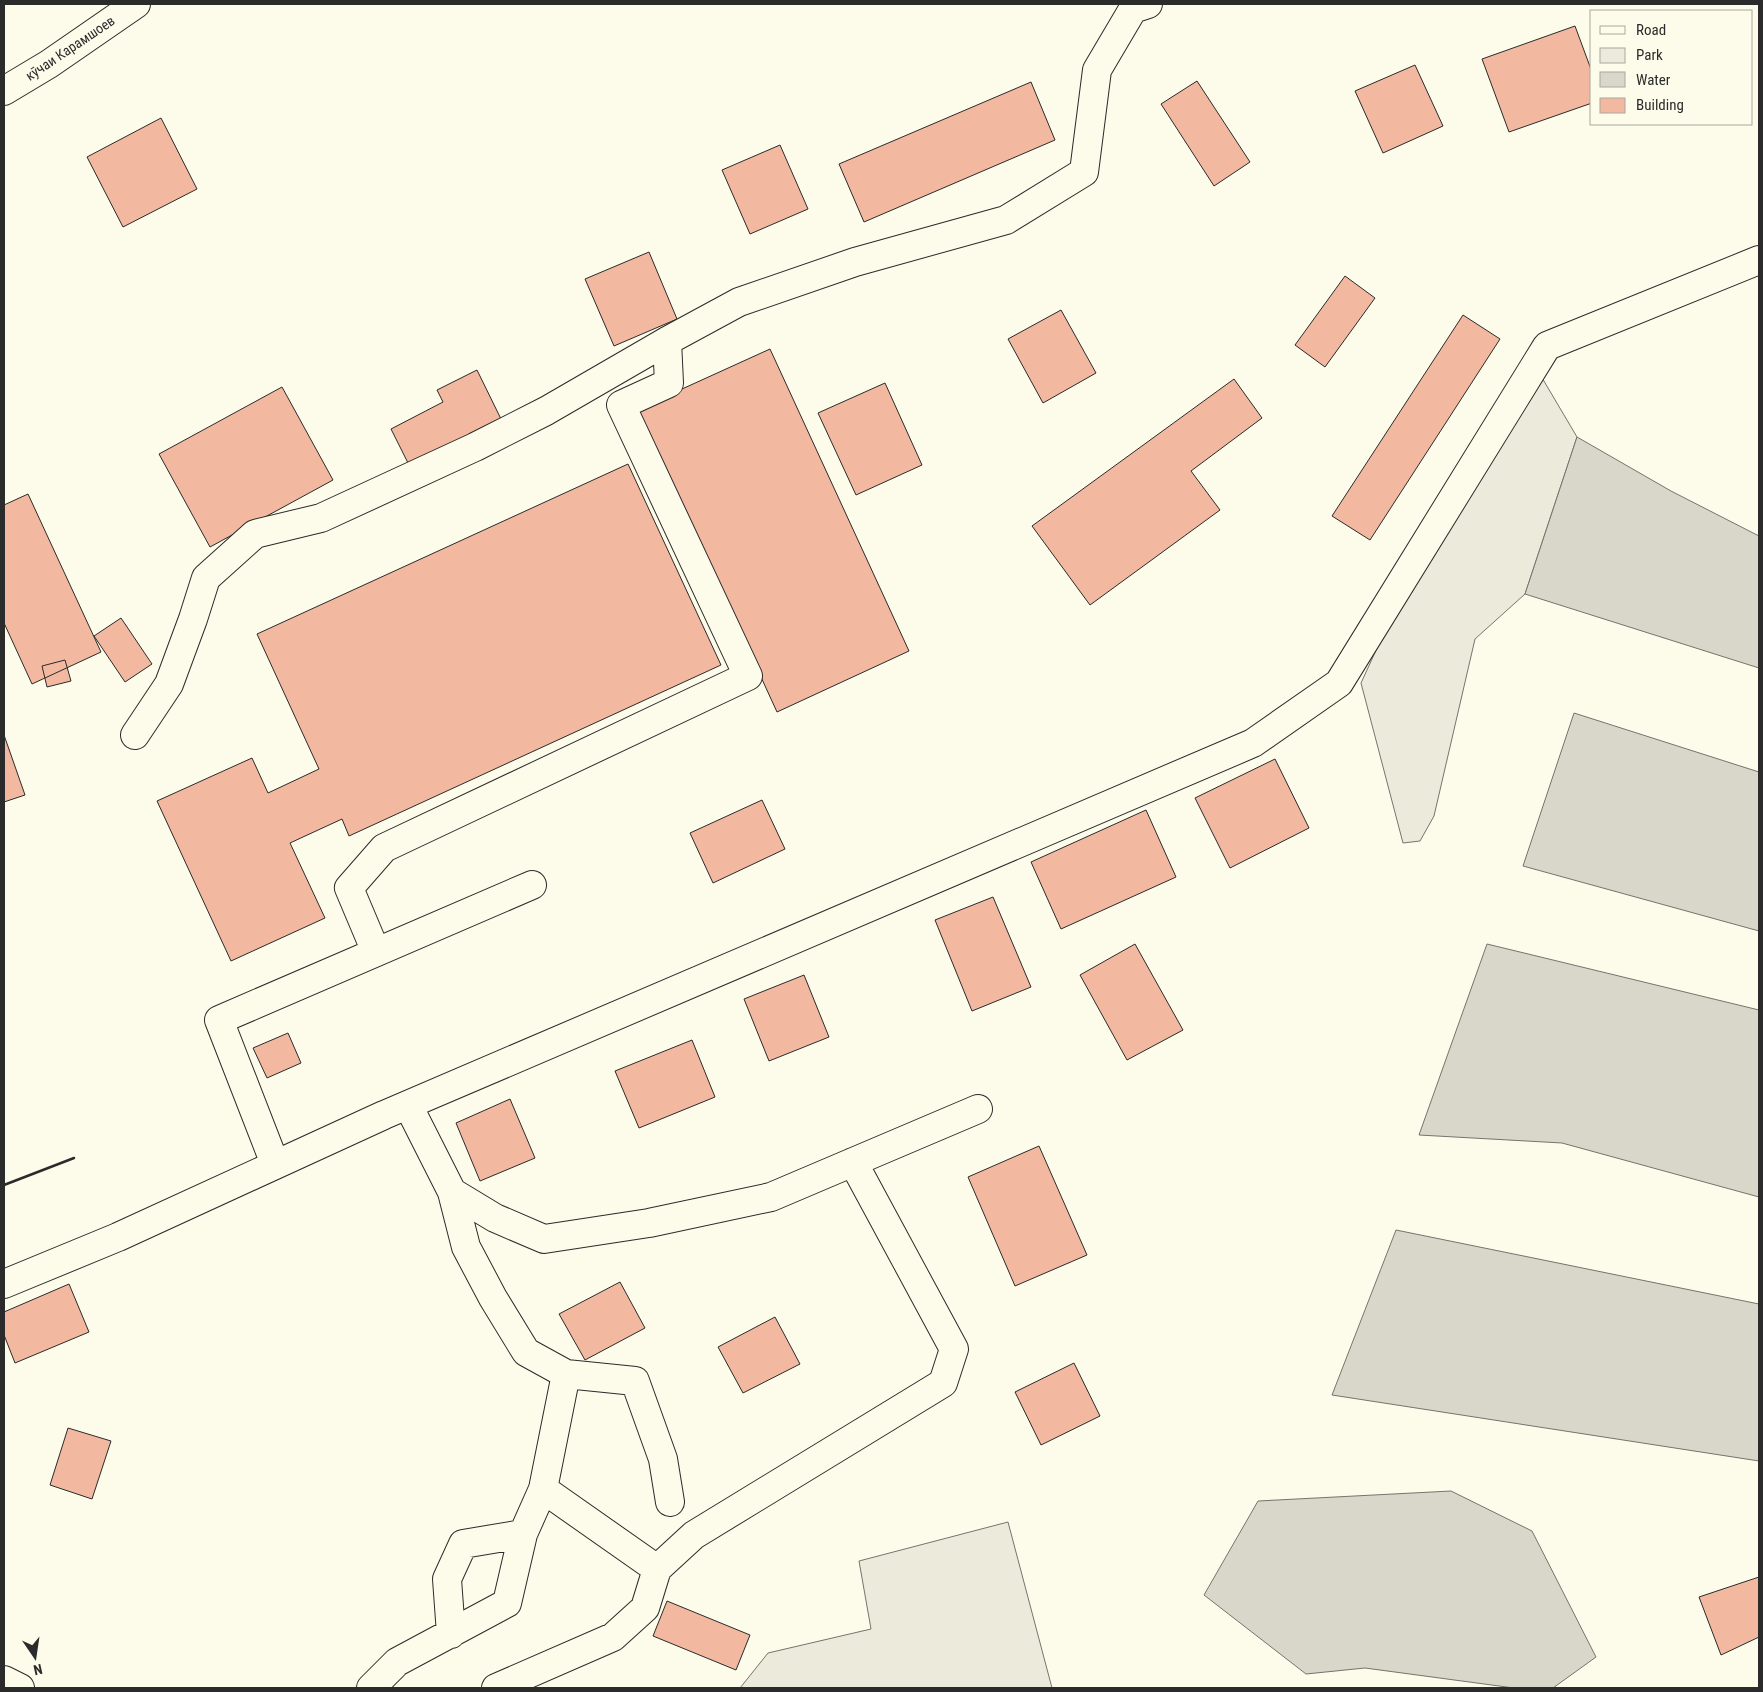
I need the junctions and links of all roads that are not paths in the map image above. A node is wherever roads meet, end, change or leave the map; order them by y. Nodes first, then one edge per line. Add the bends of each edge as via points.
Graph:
1 (136, 4) edge
2 (1148, 4) edge
3 (4, 91) edge
4 (1759, 260) edge
5 (667, 341) junction
6 (135, 734) dead end
7 (532, 884) dead end
8 (376, 952) junction
9 (408, 1105) junction
10 (978, 1109) dead end
11 (853, 1162) junction
12 (275, 1164) junction
13 (452, 1192) junction
14 (4, 1284) edge
15 (566, 1374) junction
16 (543, 1488) junction
17 (670, 1502) dead end
18 (523, 1534) junction
19 (657, 1569) junction
20 (451, 1634) junction
21 (4, 1680) edge
22 (20, 1688) edge
23 (371, 1688) edge
24 (496, 1688) edge

1 - 3 street, кӯчаи Карамшоев
2 - 5 street via 1133,10 1098,70 1084,172 1006,220 855,262 739,302
4 - 9 street via 1546,346 1339,684 1253,743
5 - 6 street via 546,411 475,447 321,518 254,534 206,578 169,684
5 - 8 street via 669,383 621,405 748,676 384,848 348,888
7 - 8 street
8 - 12 street via 219,1020
9 - 12 street
9 - 13 street
10 - 11 street
11 - 13 street via 771,1197 649,1223 544,1239 495,1218
11 - 19 street via 954,1349 944,1382 694,1535
12 - 14 street via 118,1237
13 - 15 street via 466,1247 492,1298 526,1352
15 - 16 street
15 - 17 street via 635,1381 663,1460
16 - 18 street
16 - 19 street
18 - 20 street via 508,1603
18 - 20 street via 463,1544 447,1580
19 - 24 street via 645,1608 613,1637
20 - 23 street via 397,1662
21 - 22 street

